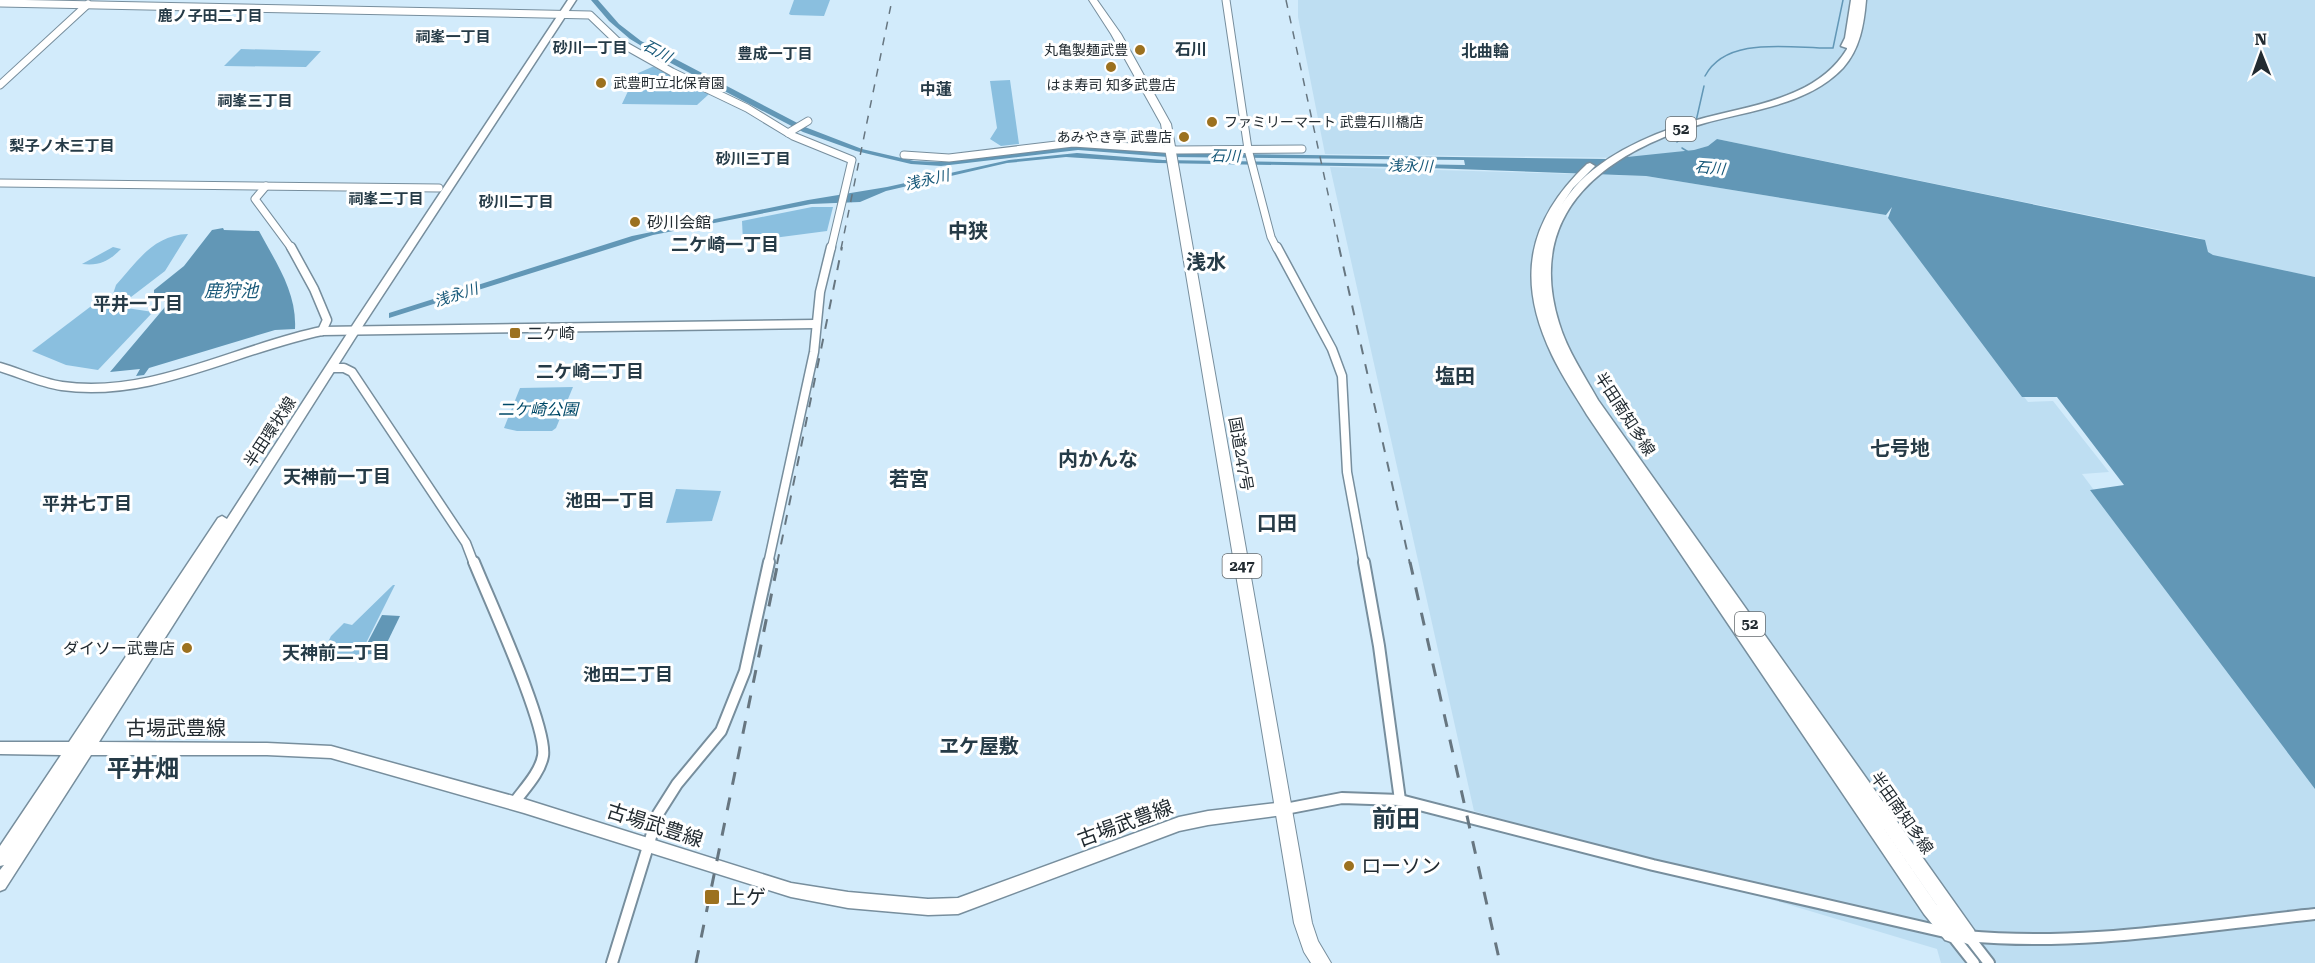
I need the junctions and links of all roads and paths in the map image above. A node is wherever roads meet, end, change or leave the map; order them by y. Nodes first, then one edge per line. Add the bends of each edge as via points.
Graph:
1 (565, 0) edge
2 (572, 0) edge
3 (1093, 0) edge
4 (1226, 0) edge
5 (1854, 0) edge
6 (1862, 0) edge
7 (89, 2) edge
8 (0, 3) edge
9 (558, 15) junction
10 (0, 85) edge
11 (808, 122) dead end
12 (790, 132) junction
13 (1302, 149) dead end
14 (1248, 150) junction
15 (904, 155) dead end
16 (1172, 155) junction
17 (0, 183) edge
18 (266, 186) junction
19 (439, 188) junction
20 (1543, 302) junction
21 (815, 324) junction
22 (322, 331) junction
23 (350, 331) junction
24 (0, 366) edge
25 (331, 368) junction
26 (0, 748) edge
27 (72, 749) junction
28 (88, 749) junction
29 (1400, 800) junction
30 (514, 803) junction
31 (1285, 809) junction
32 (648, 844) junction
33 (0, 859) edge
34 (0, 884) edge
35 (2315, 914) edge
36 (1951, 934) junction
37 (1968, 936) junction
38 (612, 963) edge
39 (1322, 963) edge
40 (1974, 963) edge
41 (1989, 963) edge

1 - 9 main road, 半田環状線
2 - 9 main road, 半田環状線
3 - 16 highway, 国道247号 / 247 via 1155,99 1166,124
4 - 14 street
5 - 20 main road, 半田南知多線 / 52 via 1849,38 1824,71 1768,98 1634,140 1607,154 1575,179 1545,224 1536,279
6 - 20 main road, 半田南知多線 / 52 via 1858,35 1847,57 1820,83 1653,138 1596,170 1561,209 1550,235
7 - 8 street
7 - 9 street
7 - 10 street
9 - 12 street via 593,16 628,48
9 - 19 main road, 半田環状線
9 - 23 main road, 半田環状線
11 - 12 street
12 - 21 street via 852,160
13 - 14 street
14 - 16 street
14 - 29 street via 1271,237 1332,349 1342,376 1347,472 1379,646
15 - 16 street via 949,158 1073,143
16 - 31 highway, 国道247号 / 247
17 - 18 street
18 - 19 street
18 - 22 street via 255,199 272,218 312,285 327,320
19 - 23 main road, 半田環状線
20 - 36 main road, 半田南知多線 / 52 via 1557,355 1591,412 1930,909
20 - 37 main road, 半田南知多線 / 52 via 1594,402
21 - 23 street
21 - 32 street via 814,352 745,671 722,731 667,798
22 - 23 street
22 - 24 street via 271,342 160,377 107,387 62,386
23 - 25 main road, 半田環状線
23 - 27 main road, 半田環状線
25 - 28 main road, 半田環状線
25 - 30 street via 352,372 466,543 482,579 536,716 543,744 540,765
26 - 27 main road, 古場武豊線
27 - 28 main road, 古場武豊線
27 - 33 main road, 半田環状線
28 - 30 main road, 古場武豊線 via 331,752
28 - 34 main road, 半田環状線
29 - 31 street via 1333,798
29 - 36 street via 1653,865
30 - 32 main road, 古場武豊線
31 - 32 main road, 古場武豊線 via 1179,824 949,907 823,897 745,877
31 - 39 highway, 国道247号 / 247 via 1303,923 1310,946
32 - 38 street
35 - 37 street via 2098,938 2022,942
36 - 37 street
36 - 40 street
37 - 41 street

